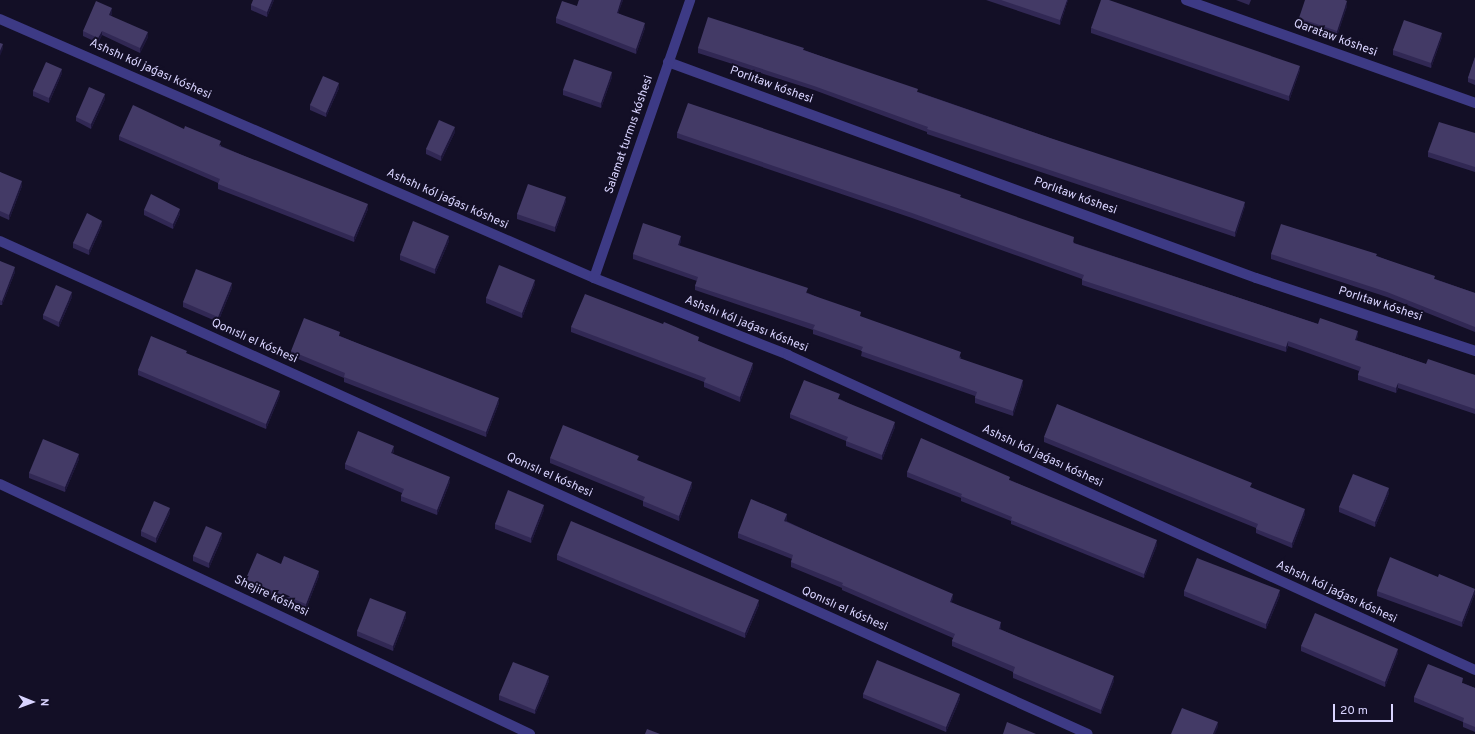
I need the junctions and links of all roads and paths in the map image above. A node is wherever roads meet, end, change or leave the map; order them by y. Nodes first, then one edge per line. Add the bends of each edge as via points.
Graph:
1 (690, 0) edge
2 (1186, 0) edge
3 (0, 19) edge
4 (668, 62) junction
5 (1475, 103) edge
6 (0, 241) edge
7 (594, 278) junction
8 (1475, 351) edge
9 (0, 484) edge
10 (1475, 670) edge
11 (530, 734) edge
12 (1088, 734) edge

1 - 4 street, Salamat turmıs kóshesi
2 - 5 street, Qarataw kóshesi
3 - 7 street, Ashshı kól jaǵası kóshesi
4 - 7 street, Salamat turmıs kóshesi
4 - 8 street, Porlıtaw kóshesi via 1256,278
6 - 12 street, Qonıslı el kóshesi
7 - 10 street, Ashshı kól jaǵası kóshesi via 788,355
9 - 11 street, Shejire kóshesi

